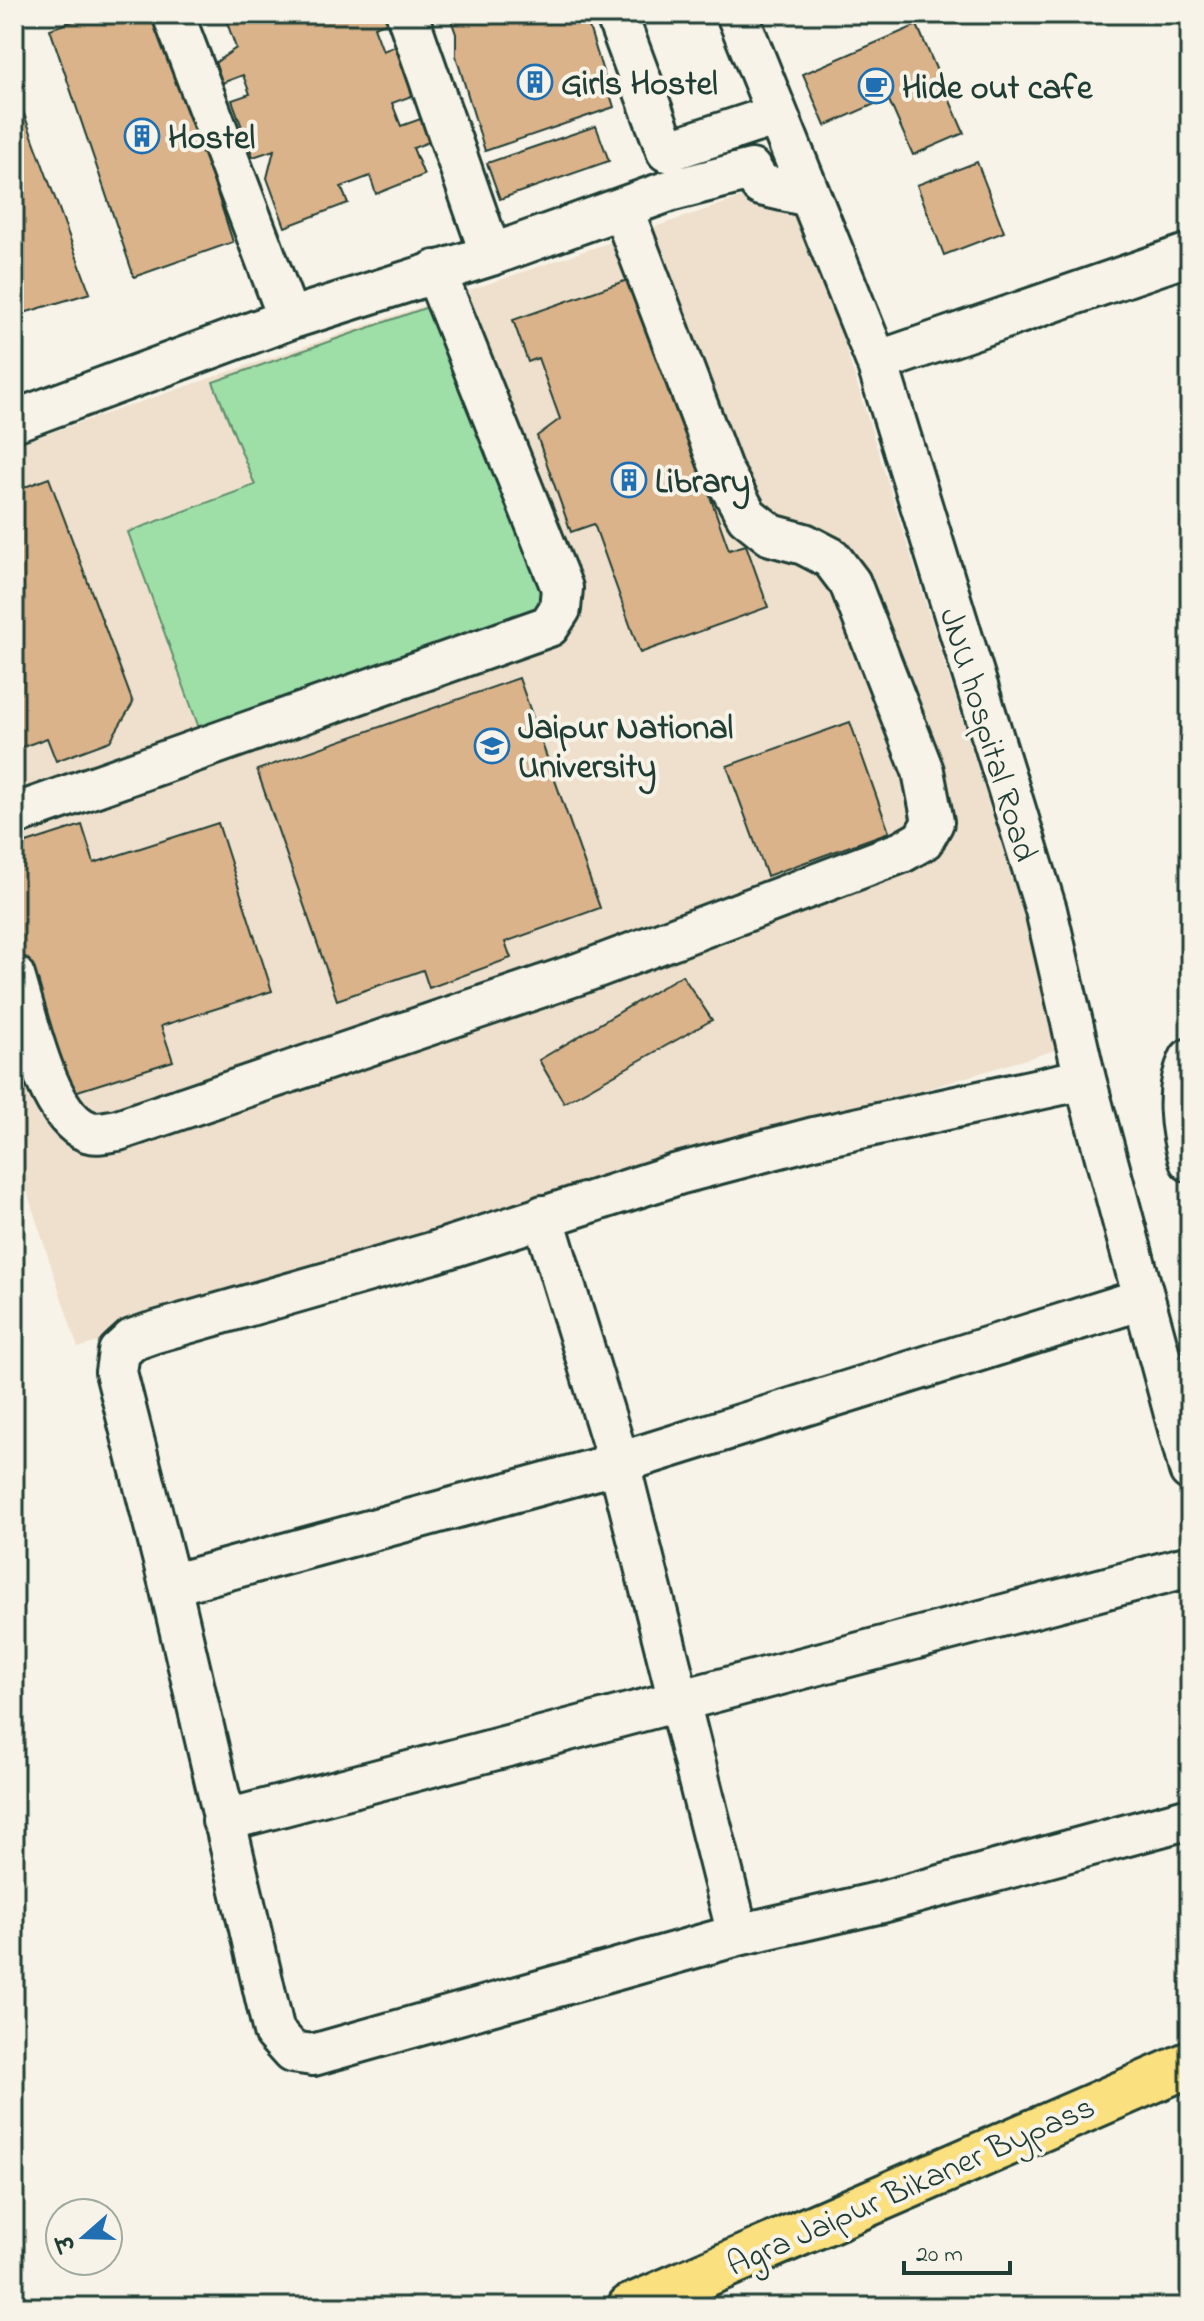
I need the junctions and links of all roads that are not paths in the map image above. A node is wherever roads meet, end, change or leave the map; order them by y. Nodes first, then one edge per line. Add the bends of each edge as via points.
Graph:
1 (173, 14) edge
2 (407, 14) edge
3 (616, 14) edge
4 (737, 14) edge
5 (777, 115) junction
6 (809, 196) junction
7 (622, 208) junction
8 (1190, 254) edge
9 (491, 255) junction
10 (435, 271) junction
11 (289, 319) junction
12 (877, 362) junction
13 (14, 421) edge
14 (14, 815) edge
15 (14, 976) edge
16 (1190, 1059) edge
17 (1085, 1079) junction
18 (1190, 1161) edge
19 (543, 1216) junction
20 (1143, 1299) junction
21 (619, 1463) junction
22 (1190, 1470) edge
23 (1190, 1566) edge
24 (170, 1585) junction
25 (679, 1703) junction
26 (1190, 1818) edge
27 (223, 1821) junction
28 (738, 1935) junction
29 (1190, 2064) edge
30 (630, 2307) edge

1 - 11 street
2 - 9 street
3 - 5 street via 667,151
4 - 5 street, JNU hospital Road
5 - 6 street, JNU hospital Road
6 - 7 street via 761,185 751,170
6 - 12 street, JNU hospital Road
7 - 9 street
7 - 15 street via 722,471 747,516 771,535 831,558 850,583 923,771 933,822 923,840 578,974 118,1130 90,1133 72,1123 55,1102
8 - 12 street
9 - 10 street
10 - 11 street
10 - 14 street via 562,588 560,609 549,626
11 - 13 street
12 - 17 street, JNU hospital Road via 1046,910
16 - 18 street via 1181,1077
17 - 19 street via 799,1142
17 - 20 street, JNU hospital Road
19 - 21 street
19 - 24 street via 152,1333 119,1352 116,1372
20 - 21 street
20 - 22 street, JNU hospital Road
21 - 24 street
21 - 25 street
23 - 25 street
24 - 27 street
25 - 27 street
25 - 28 street
26 - 28 street via 882,1902
27 - 28 street via 274,2032 292,2052 313,2055
29 - 30 main road, Agra Jaipur Bikaner Bypass

